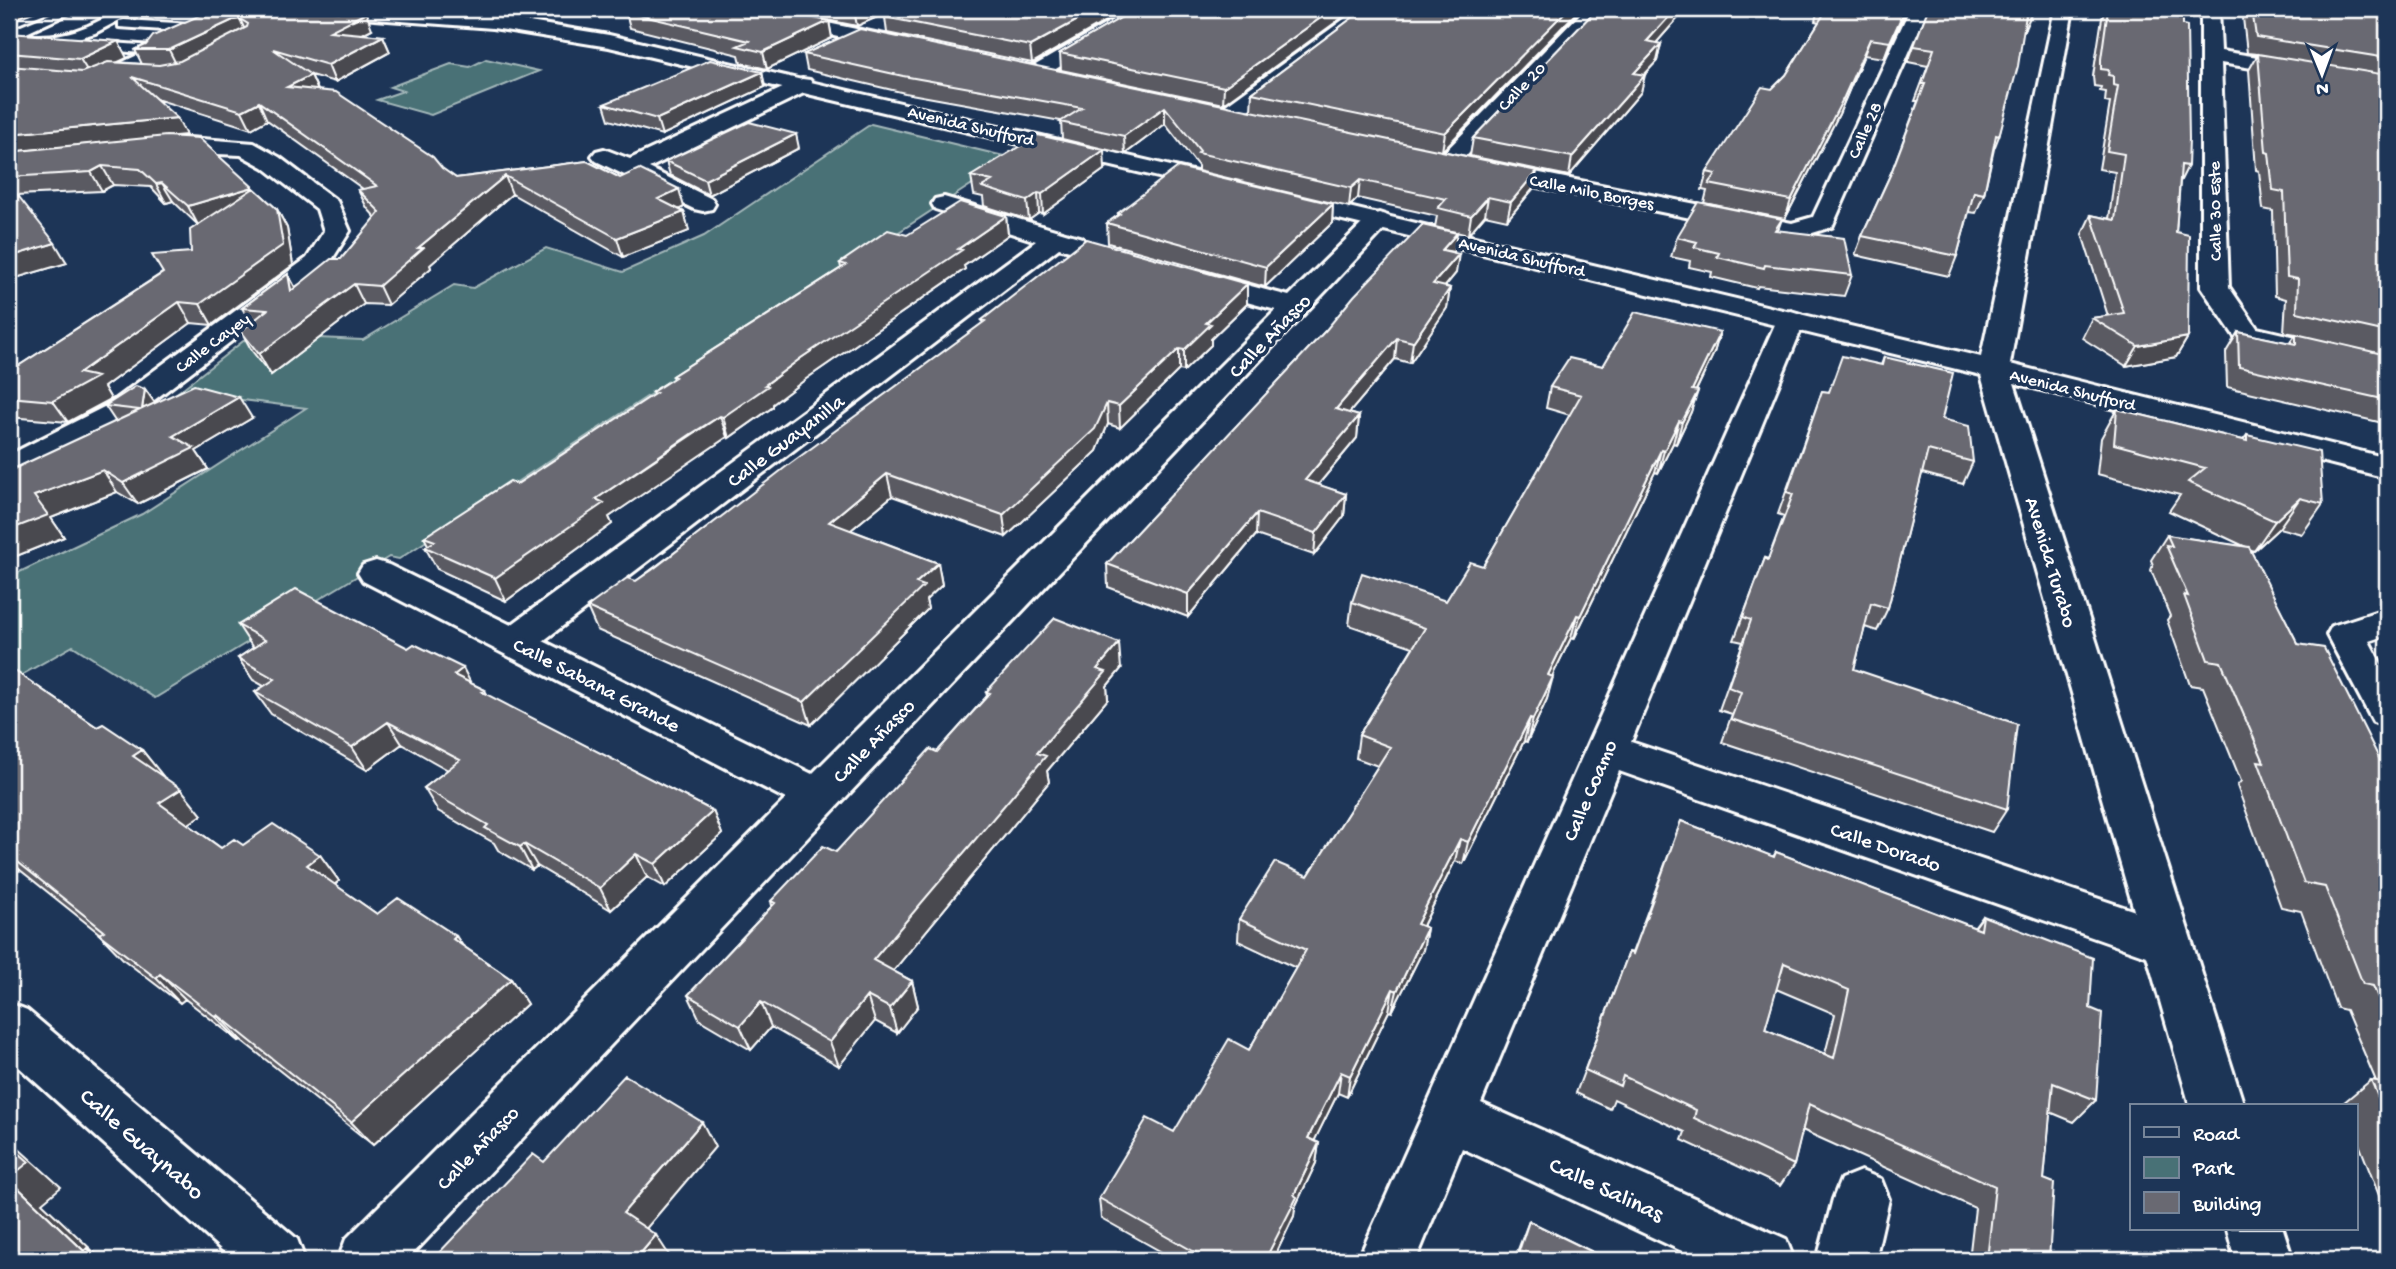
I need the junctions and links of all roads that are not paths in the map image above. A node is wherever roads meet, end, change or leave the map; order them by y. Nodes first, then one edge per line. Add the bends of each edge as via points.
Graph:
1 (113, 9) edge
2 (134, 9) edge
3 (323, 9) edge
4 (735, 9) edge
5 (1145, 9) edge
6 (1370, 9) edge
7 (1919, 9) edge
8 (2064, 9) edge
9 (2210, 9) edge
10 (70, 10) edge
11 (1594, 11) edge
12 (893, 20) edge
13 (124, 24) dead end
14 (169, 24) junction
15 (193, 28) edge
16 (65, 35) junction
17 (859, 36) junction
18 (9, 37) edge
19 (30, 40) junction
20 (49, 42) junction
21 (116, 47) junction
22 (9, 49) edge
23 (927, 50) edge
24 (826, 52) edge
25 (2213, 56) junction
26 (1007, 68) edge
27 (114, 72) junction
28 (141, 73) edge
29 (1034, 74) junction
30 (788, 77) junction
31 (1060, 79) edge
32 (92, 82) edge
33 (2387, 84) edge
34 (1201, 109) edge
35 (1227, 115) junction
36 (1252, 120) edge
37 (134, 148) edge
38 (604, 156) dead end
39 (1422, 156) edge
40 (1448, 162) junction
41 (631, 168) junction
42 (704, 204) dead end
43 (944, 204) dead end
44 (1379, 222) junction
45 (1793, 232) joint
46 (1055, 239) junction
47 (1095, 251) edge
48 (1175, 273) edge
49 (1296, 307) junction
50 (1791, 320) junction
51 (2387, 367) edge
52 (1994, 369) junction
53 (9, 468) edge
54 (2387, 468) edge
55 (376, 573) dead end
56 (2387, 621) edge
57 (514, 642) junction
58 (2387, 712) edge
59 (1606, 750) junction
60 (818, 796) junction
61 (2166, 942) junction
62 (9, 1026) edge
63 (2216, 1104) edge
64 (1449, 1115) junction
65 (1861, 1199) dead end
66 (2255, 1230) edge
67 (276, 1260) edge
68 (367, 1260) edge
69 (1387, 1260) edge
70 (1765, 1260) edge
71 (1846, 1260) edge
72 (2264, 1260) edge

1 - 16 lane via 66,29
2 - 16 lane via 90,30
3 - 30 street, Avenida Shufford via 493,22
4 - 17 street
5 - 29 street
6 - 35 street
7 - 45 street, Calle 28 via 1823,222
8 - 52 street, Avenida Turabo
9 - 25 street, Calle 30 Este
10 - 18 lane
11 - 40 street, Calle 20
12 - 17 street
13 - 14 lane
14 - 15 lane
14 - 21 lane
16 - 20 lane
17 - 23 street
17 - 24 street
18 - 19 lane
19 - 20 lane
19 - 22 lane
20 - 21 lane
21 - 27 lane via 153,50
25 - 33 street
25 - 51 street, Calle 30 Este via 2215,287 2247,334
26 - 29 street
27 - 28 lane
27 - 32 lane
29 - 31 street
30 - 41 street
30 - 44 street, Avenida Shufford
34 - 35 street
35 - 36 street
37 - 53 street, Calle Cayey via 176,144 246,148 328,206 337,231 317,263 117,413
38 - 41 street
39 - 40 street, Calle Milo Borges
40 - 45 street, Calle Milo Borges
41 - 42 street
43 - 46 street
44 - 49 street, Calle Añasco
44 - 50 street, Avenida Shufford
46 - 47 street
46 - 57 street, Calle Guayanilla
48 - 49 street
49 - 60 street, Calle Añasco
50 - 52 street, Avenida Shufford
50 - 59 street, Calle Coamo
52 - 54 street, Avenida Shufford
52 - 61 street, Avenida Turabo
55 - 57 street, Calle Sabana Grande
56 - 58 street via 2346,635
57 - 60 street, Calle Sabana Grande
59 - 61 street, Calle Dorado
59 - 64 street, Calle Coamo
60 - 68 street, Calle Añasco
61 - 63 street, Avenida Turabo
62 - 67 street, Calle Guaynabo
64 - 69 street, Calle Coamo
64 - 70 street, Calle Salinas
65 - 71 street
66 - 72 street

